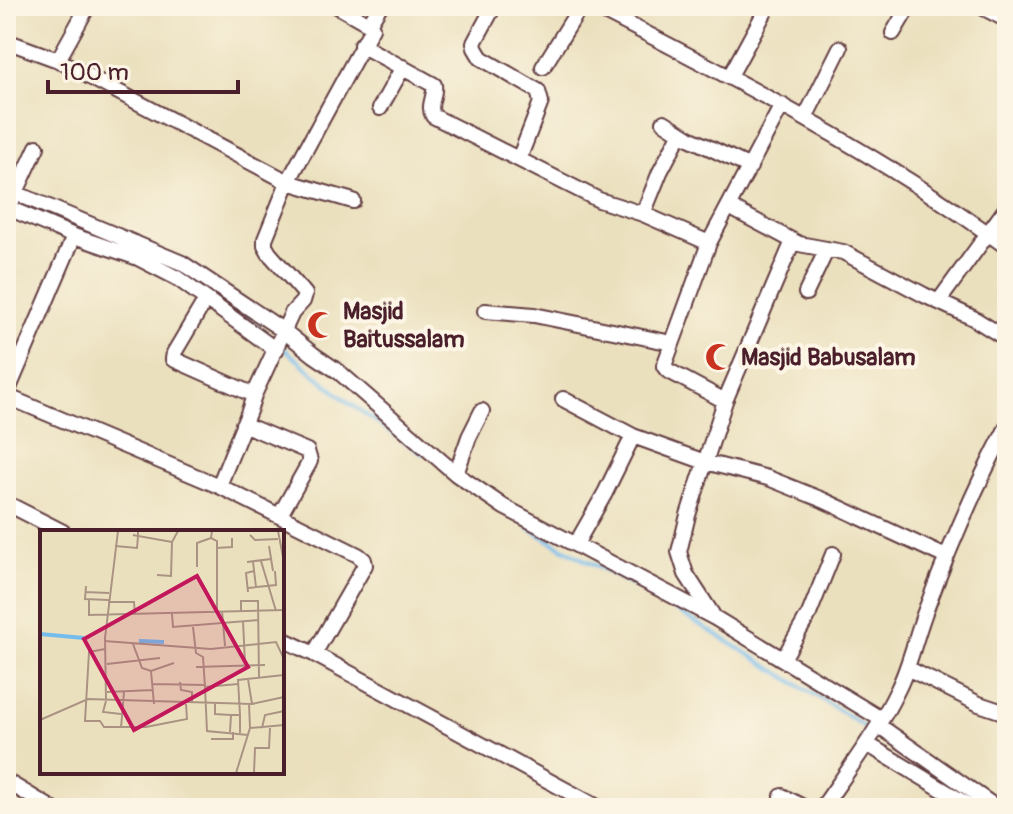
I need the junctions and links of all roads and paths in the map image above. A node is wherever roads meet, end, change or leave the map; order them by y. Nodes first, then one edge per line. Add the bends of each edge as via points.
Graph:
1 (88, 6) edge
2 (337, 6) edge
3 (380, 6) edge
4 (494, 6) edge
5 (581, 6) edge
6 (593, 6) edge
7 (768, 6) edge
8 (909, 6) edge
9 (980, 6) edge
10 (1007, 20) edge
11 (369, 24) junction
12 (893, 33) dead end
13 (6, 41) edge
14 (361, 45) junction
15 (840, 48) dead end
16 (58, 60) junction
17 (403, 67) junction
18 (543, 67) dead end
19 (730, 76) junction
20 (782, 105) junction
21 (380, 108) dead end
22 (805, 118) junction
23 (664, 122) dead end
24 (680, 134) junction
25 (37, 147) dead end
26 (519, 159) junction
27 (750, 167) junction
28 (288, 182) junction
29 (10, 200) edge
30 (353, 201) dead end
31 (729, 207) junction
32 (1007, 207) edge
33 (643, 214) junction
34 (987, 232) junction
35 (74, 236) junction
36 (709, 243) junction
37 (796, 243) junction
38 (1007, 247) edge
39 (827, 249) junction
40 (806, 293) dead end
41 (206, 299) junction
42 (939, 301) junction
43 (485, 311) dead end
44 (1007, 339) edge
45 (280, 341) junction
46 (672, 343) junction
47 (728, 394) junction
48 (254, 395) junction
49 (6, 396) edge
50 (563, 399) dead end
51 (482, 411) dead end
52 (243, 424) junction
53 (1007, 427) edge
54 (633, 436) junction
55 (705, 462) junction
56 (456, 474) junction
57 (219, 486) junction
58 (6, 503) edge
59 (280, 515) junction
60 (59, 530) edge
61 (576, 544) junction
62 (833, 554) dead end
63 (946, 557) junction
64 (715, 618) junction
65 (284, 640) edge
66 (314, 654) junction
67 (783, 659) junction
68 (907, 668) junction
69 (1007, 711) edge
70 (874, 731) junction
71 (6, 781) edge
72 (782, 796) dead end
73 (568, 800) edge
74 (994, 806) edge
75 (51, 808) edge
76 (599, 808) edge
77 (805, 808) edge
78 (822, 808) edge
79 (973, 808) edge

1 - 16 street
2 - 11 street
3 - 11 street
4 - 26 street via 474,43 477,53 538,91 541,102
5 - 18 street
6 - 19 street
7 - 19 street
8 - 12 street
9 - 10 street
11 - 14 street via 371,32
13 - 16 street
14 - 17 street
14 - 28 street
15 - 22 street
16 - 28 street
17 - 21 street
17 - 26 street via 434,85 433,116
19 - 20 street
20 - 22 street
20 - 27 street
22 - 34 street
23 - 24 street
24 - 27 street
24 - 33 street
25 - 29 street
26 - 33 street via 599,200
27 - 31 street
28 - 30 street
28 - 45 street via 265,246 305,294
29 - 35 street
29 - 45 street via 182,263
31 - 36 street
31 - 37 street
32 - 34 street
33 - 36 street
34 - 38 street
34 - 42 street
35 - 41 street via 138,258
35 - 49 street
36 - 46 street
37 - 39 street
37 - 47 street via 739,391
39 - 40 street
39 - 42 street via 843,252
41 - 45 street
41 - 48 street via 173,359
42 - 44 street
43 - 46 street via 534,315
45 - 48 street
45 - 56 street via 339,372
46 - 47 street via 667,370
47 - 55 street
48 - 52 street
49 - 57 street
50 - 54 street
51 - 56 street
52 - 57 street
52 - 59 street via 307,451 310,461
53 - 63 street
54 - 55 street
54 - 61 street
55 - 63 street via 768,478
55 - 64 street via 679,552 686,574
56 - 61 street via 504,507
57 - 59 street
58 - 60 street
59 - 66 street via 364,560
61 - 64 street
62 - 67 street via 809,614
63 - 68 street
64 - 67 street
65 - 66 street
66 - 73 street
67 - 70 street
68 - 69 street via 979,704
68 - 70 street
70 - 74 street
70 - 78 street
70 - 79 street
71 - 75 street
72 - 77 street
73 - 76 street

